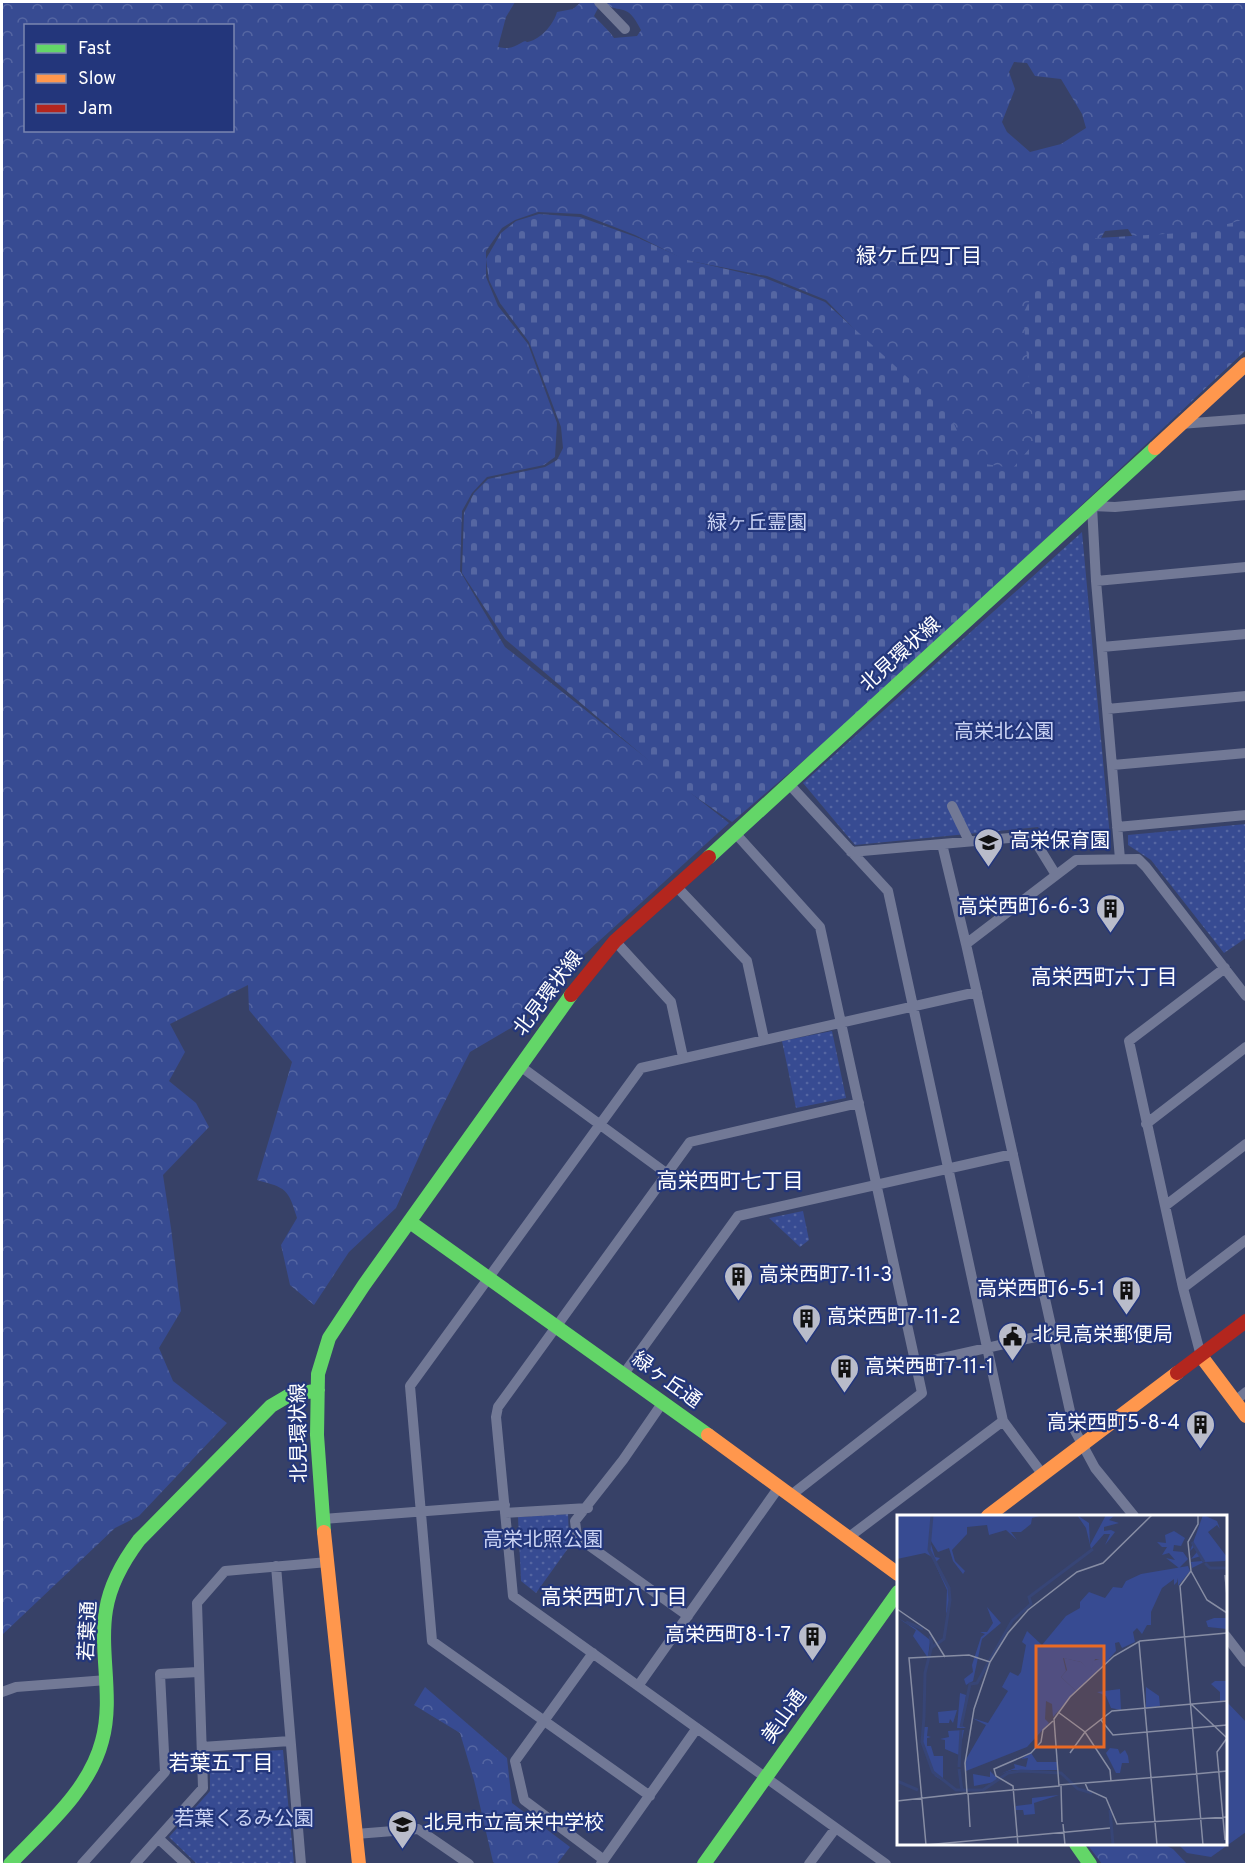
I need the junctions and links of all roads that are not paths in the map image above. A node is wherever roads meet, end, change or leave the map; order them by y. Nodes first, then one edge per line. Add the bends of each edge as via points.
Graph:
1 (599, 2) edge
2 (625, 29) dead end
3 (1246, 364) edge
4 (1246, 419) edge
5 (1180, 424) junction
6 (1246, 495) edge
7 (1092, 506) junction
8 (1246, 567) edge
9 (1096, 581) junction
10 (1246, 634) edge
11 (1102, 647) junction
12 (1246, 696) edge
13 (1107, 709) junction
14 (1246, 753) edge
15 (1113, 765) junction
16 (788, 783) junction
17 (952, 806) dead end
18 (1246, 815) edge
19 (1117, 826) junction
20 (736, 834) junction
21 (969, 841) junction
22 (942, 844) junction
23 (851, 852) junction
24 (1120, 859) junction
25 (1056, 875) junction
26 (676, 886) junction
27 (615, 941) junction
28 (966, 944) junction
29 (1225, 968) junction
30 (977, 992) junction
31 (1246, 996) edge
32 (913, 1007) junction
33 (841, 1023) junction
34 (764, 1039) junction
35 (1246, 1047) edge
36 (683, 1057) junction
37 (520, 1066) junction
38 (859, 1103) junction
39 (599, 1124) junction
40 (1146, 1124) junction
41 (1246, 1144) edge
42 (1013, 1154) junction
43 (948, 1169) junction
44 (666, 1173) junction
45 (878, 1185) junction
46 (1165, 1206) junction
47 (410, 1222) junction
48 (1246, 1240) edge
49 (488, 1278) junction
50 (1183, 1288) junction
51 (1246, 1321) edge
52 (556, 1327) junction
53 (1053, 1333) junction
54 (987, 1348) junction
55 (1201, 1356) junction
56 (916, 1364) junction
57 (623, 1375) junction
58 (318, 1390) junction
59 (1241, 1397) edge
60 (663, 1402) junction
61 (1246, 1416) edge
62 (1003, 1421) junction
63 (1082, 1445) junction
64 (1043, 1475) junction
65 (784, 1491) junction
66 (588, 1508) junction
67 (505, 1509) junction
68 (421, 1510) junction
69 (989, 1515) edge
70 (1133, 1515) edge
71 (322, 1519) junction
72 (849, 1537) junction
73 (328, 1562) junction
74 (276, 1566) junction
75 (897, 1573) edge
76 (897, 1593) edge
77 (688, 1616) junction
78 (1227, 1637) edge
79 (593, 1653) junction
80 (1246, 1662) edge
81 (198, 1672) junction
82 (107, 1680) junction
83 (638, 1686) junction
84 (2, 1692) edge
85 (544, 1720) junction
86 (697, 1728) junction
87 (290, 1741) junction
88 (202, 1747) junction
89 (766, 1777) junction
90 (650, 1796) junction
91 (835, 1829) junction
92 (356, 1834) junction
93 (159, 1839) junction
94 (1078, 1845) edge
95 (603, 1862) edge
96 (10, 1864) edge
97 (82, 1864) edge
98 (135, 1864) edge
99 (186, 1864) edge
100 (301, 1864) edge
101 (359, 1864) edge
102 (469, 1864) edge
103 (704, 1864) edge
104 (809, 1864) edge
105 (886, 1864) edge
106 (1090, 1864) edge

1 - 2 street
3 - 5 street, 北見環状線
4 - 5 street
5 - 7 street, 北見環状線
6 - 7 street
7 - 9 street
7 - 16 street, 北見環状線
8 - 9 street
9 - 11 street
10 - 11 street
11 - 13 street
12 - 13 street
13 - 15 street
14 - 15 street
15 - 19 street
16 - 20 street, 北見環状線
16 - 23 street
17 - 21 street
18 - 19 street
19 - 24 street
20 - 26 street, 北見環状線
20 - 33 street via 819,927
21 - 22 street
21 - 25 street via 1032,836
22 - 23 street
22 - 28 street
23 - 32 street via 888,891
24 - 25 street via 1076,860
24 - 29 street via 1138,859 1146,867
25 - 28 street
26 - 27 street, 北見環状線
26 - 34 street via 747,961
27 - 36 street via 671,1002
27 - 37 street, 北見環状線
28 - 30 street
29 - 31 street
29 - 40 street via 1129,1041
30 - 32 street
30 - 42 street
32 - 33 street
32 - 43 street
33 - 34 street
33 - 38 street
34 - 36 street
35 - 40 street
36 - 39 street via 641,1068
37 - 39 street
37 - 47 street, 北見環状線
38 - 44 street via 690,1142
38 - 45 street
39 - 44 street
39 - 49 street
40 - 46 street
41 - 46 street
42 - 43 street
42 - 53 street
43 - 45 street
43 - 54 street
44 - 52 street
45 - 56 street
45 - 57 street via 738,1216
46 - 50 street
47 - 49 street, 緑ヶ丘通
47 - 58 street, 北見環状線 via 329,1338 319,1367
48 - 50 street
49 - 52 street, 緑ヶ丘通
49 - 68 street via 410,1386
50 - 55 street
51 - 55 street
52 - 57 street, 緑ヶ丘通
52 - 67 street via 498,1407
53 - 54 street
53 - 63 street via 1074,1430
54 - 56 street
54 - 62 street
55 - 59 street
55 - 63 street
56 - 65 street via 922,1393
57 - 60 street, 緑ヶ丘通
58 - 71 street, 北見環状線
58 - 82 street, 若葉通 via 288,1396 271,1406 129,1553 107,1606
59 - 61 street
60 - 65 street, 緑ヶ丘通
60 - 66 street
62 - 64 street
62 - 72 street
63 - 64 street
63 - 70 street via 1095,1468
64 - 69 street
65 - 72 street, 緑ヶ丘通
65 - 77 street
66 - 67 street
66 - 77 street via 575,1521 577,1537
67 - 68 street
67 - 79 street via 513,1596
68 - 71 street
68 - 85 street via 432,1641
71 - 73 street, 北見環状線
72 - 75 street, 緑ヶ丘通
73 - 74 street
73 - 92 street, 北見環状線
74 - 81 street via 225,1571 196,1603
74 - 87 street
76 - 89 street, 美山通
77 - 83 street
78 - 80 street
79 - 83 street
79 - 85 street
81 - 88 street
81 - 97 street via 160,1674 165,1772
82 - 84 street via 16,1687
82 - 96 street, 若葉通 via 105,1731 86,1779
83 - 86 street
85 - 90 street
85 - 95 street via 515,1761 524,1800
86 - 89 street
86 - 90 street
87 - 88 street
87 - 100 street
88 - 93 street via 203,1788
89 - 91 street
89 - 103 street, 美山通
90 - 95 street
91 - 104 street
91 - 105 street
92 - 101 street, 北見環状線
92 - 102 street via 418,1829
93 - 98 street
93 - 99 street
94 - 106 street

